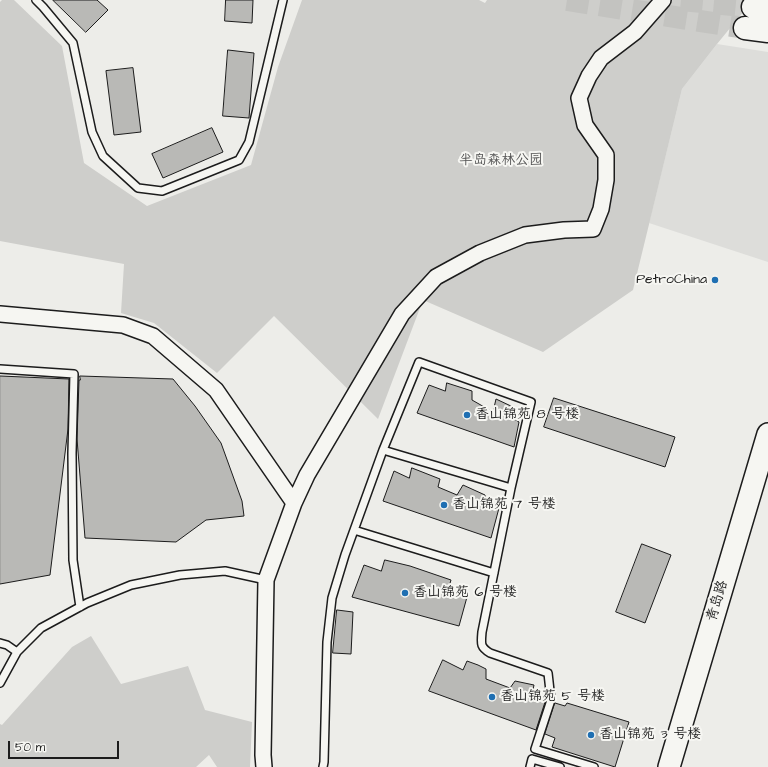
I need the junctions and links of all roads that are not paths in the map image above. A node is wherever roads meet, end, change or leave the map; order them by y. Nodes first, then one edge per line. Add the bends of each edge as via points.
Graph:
1 (36, 0) edge
2 (283, 0) edge
3 (663, 0) edge
4 (745, 28) tunnel mouth
5 (768, 31) edge
6 (0, 314) edge
7 (0, 369) edge
8 (768, 434) edge
9 (383, 450) junction
10 (511, 488) junction
11 (294, 503) junction
12 (354, 530) junction
13 (494, 573) junction
14 (266, 580) junction
15 (80, 607) junction
16 (0, 643) edge
17 (17, 652) junction
18 (0, 683) edge
19 (535, 749) junction
20 (532, 759) junction
21 (264, 767) edge
22 (323, 767) edge
23 (530, 767) edge
24 (560, 767) edge
25 (594, 767) edge
26 (669, 767) edge

1 - 2 lane via 73,44 92,132 103,156 138,188 162,191 239,160 250,142
3 - 11 street via 635,32 601,58 579,98 585,125 606,155 606,180 601,209 593,229 525,235 480,253 436,278 402,314 307,475
4 - 5 main road
6 - 11 street via 123,325 153,336 216,390
7 - 15 lane via 74,374 73,560
8 - 26 street, 青岛路
9 - 10 lane
9 - 10 lane via 419,362 531,402
9 - 12 lane
10 - 13 lane
11 - 14 street
12 - 13 lane
12 - 22 lane via 332,598 327,642
13 - 19 lane via 482,632 484,649 548,673 551,700
14 - 15 lane via 225,570 180,575 131,586
14 - 21 street
15 - 17 lane via 41,628
16 - 17 lane
17 - 18 lane
19 - 20 lane
19 - 25 lane
20 - 23 lane
20 - 24 lane

